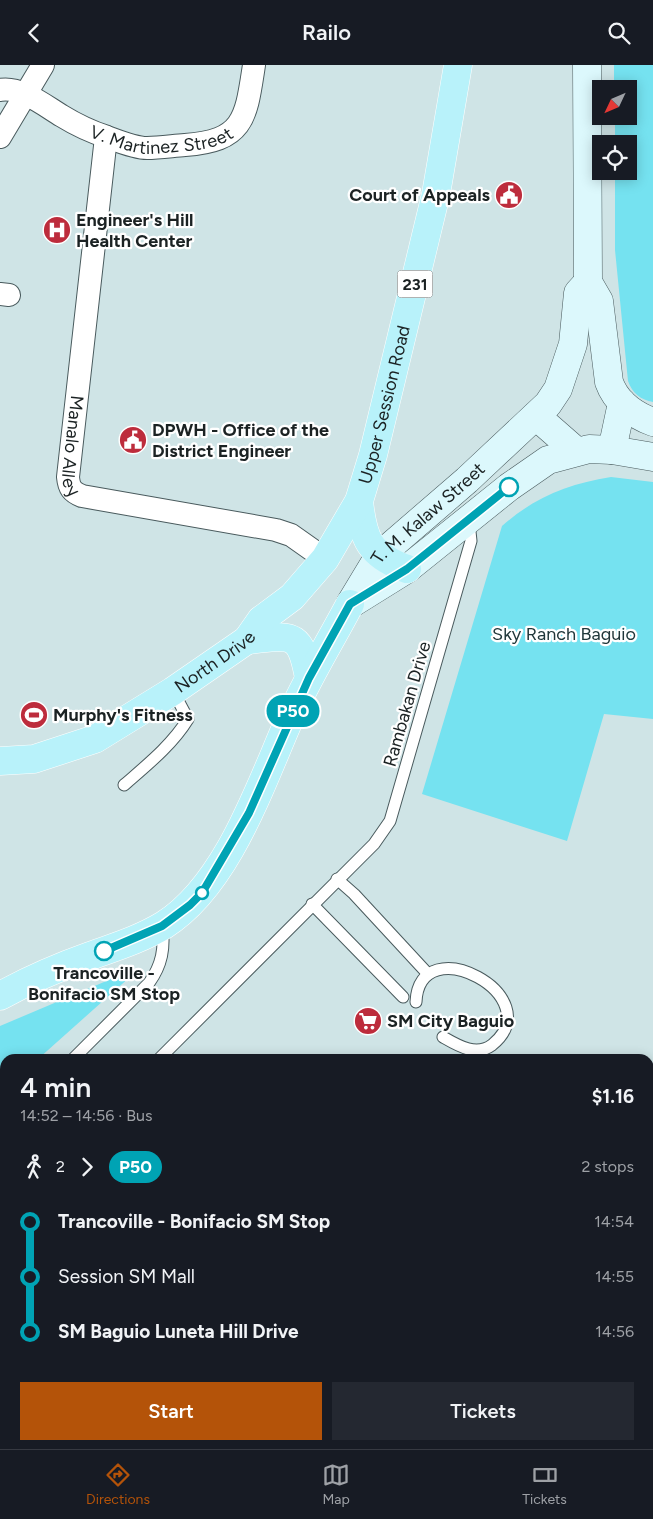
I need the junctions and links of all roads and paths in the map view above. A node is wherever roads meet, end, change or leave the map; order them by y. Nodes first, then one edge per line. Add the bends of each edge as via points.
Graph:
1 (44, 65) edge
2 (254, 65) edge
3 (458, 65) edge
4 (587, 65) edge
5 (0, 91) edge
6 (26, 95) junction
7 (0, 137) edge
8 (106, 137) junction
9 (588, 282) junction
10 (622, 403) junction
11 (536, 416) junction
12 (653, 422) edge
13 (612, 450) junction
14 (576, 451) junction
15 (653, 457) edge
16 (360, 501) junction
17 (469, 519) junction
18 (379, 556) junction
19 (325, 559) junction
20 (407, 569) junction
21 (350, 604) junction
22 (247, 640) junction
23 (309, 678) junction
24 (173, 691) junction
25 (0, 761) edge
26 (124, 785) dead end
27 (337, 879) junction
28 (312, 904) junction
29 (162, 926) junction
30 (428, 974) junction
31 (0, 996) edge
32 (403, 997) dead end
33 (416, 1002) dead end
34 (443, 1037) dead end
35 (85, 1054) edge
36 (164, 1054) edge

1 - 6 street
2 - 8 street, V. Martinez Street via 244,117 237,127 221,138 203,144 145,148
3 - 16 main road, Upper Session Road / 231 via 436,194
4 - 9 main road, T. M. Kalaw Street
5 - 6 street, V. Martinez Street via 6,89
6 - 7 street
6 - 8 street, V. Martinez Street
8 - 19 street, Manalo Alley via 69,486 82,495 276,530 291,535
9 - 10 main road, T. M. Kalaw Street via 599,301 609,382
9 - 11 main road, T. M. Kalaw Street via 578,293 573,344 558,389
10 - 12 main road, T. M. Kalaw Street via 639,417
10 - 13 main road
11 - 14 main road
11 - 18 main road, T. M. Kalaw Street
13 - 14 main road, T. M. Kalaw Street
13 - 15 main road, T. M. Kalaw Street
14 - 17 main road, T. M. Kalaw Street via 548,460 528,472
16 - 18 main road via 364,535
16 - 19 main road, Upper Session Road / 231
17 - 20 main road, T. M. Kalaw Street
17 - 27 lane, Rambakan Drive via 471,541 390,821 374,844
18 - 20 main road
18 - 21 main road, T. M. Kalaw Street
19 - 22 main road, North Drive via 292,597 261,620
20 - 21 main road, T. M. Kalaw Street
21 - 23 main road
22 - 23 main road via 280,636 292,638 304,653
22 - 24 main road, North Drive
23 - 29 main road via 249,813 215,873 190,905
24 - 25 main road, North Drive via 95,739 34,759
24 - 26 lane via 188,719 165,747
27 - 28 lane, Rambakan Drive
27 - 30 lane
28 - 32 lane
28 - 36 lane, Rambakan Drive
29 - 31 main road via 34,978
29 - 35 lane via 164,945 156,973
30 - 33 lane via 419,987
30 - 34 lane via 445,968 471,973 494,989 508,1012 499,1039 488,1047 476,1050 461,1048

